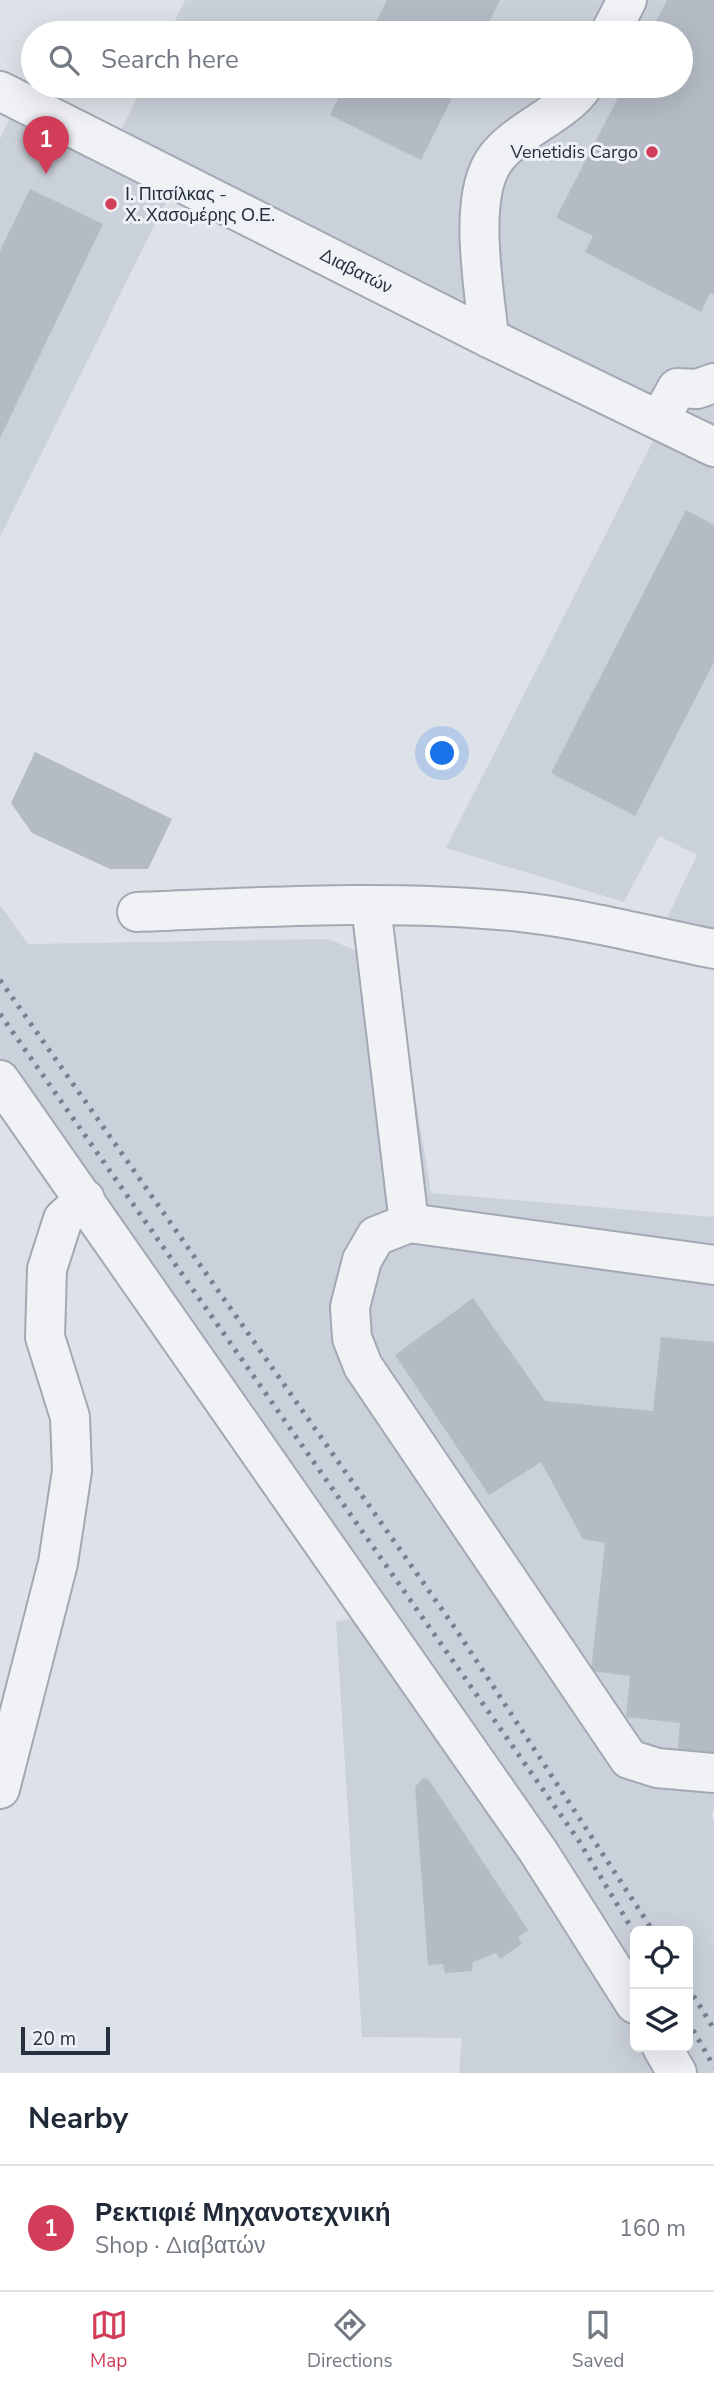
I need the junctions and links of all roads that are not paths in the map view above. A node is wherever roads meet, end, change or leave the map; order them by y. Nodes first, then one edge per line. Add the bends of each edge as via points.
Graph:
1 (627, 0) edge
2 (616, 21) edge
3 (0, 91) edge
4 (568, 98) edge
5 (489, 338) junction
6 (714, 383) edge
7 (660, 419) junction
8 (714, 447) edge
9 (370, 906) junction
10 (137, 912) dead end
11 (714, 949) edge
12 (0, 1080) edge
13 (85, 1199) junction
14 (409, 1223) junction
15 (714, 1265) edge
16 (714, 1773) edge
17 (0, 1789) edge
18 (630, 1996) edge
19 (665, 2052) edge
20 (677, 2073) edge

1 - 2 street
3 - 5 street, Διαβατών
4 - 5 street via 496,158 485,182 481,232
5 - 7 street, Διαβατών
6 - 7 street via 697,389 677,388
7 - 8 street, Διαβατών
9 - 10 street
9 - 11 street via 522,912
9 - 14 street
12 - 13 street
13 - 17 street via 63,1219 47,1269 45,1337 69,1417 72,1471 58,1563
13 - 18 street via 538,1850
14 - 15 street
14 - 16 street via 376,1236 362,1260 350,1307 352,1338 363,1366 629,1759 657,1768
19 - 20 street

